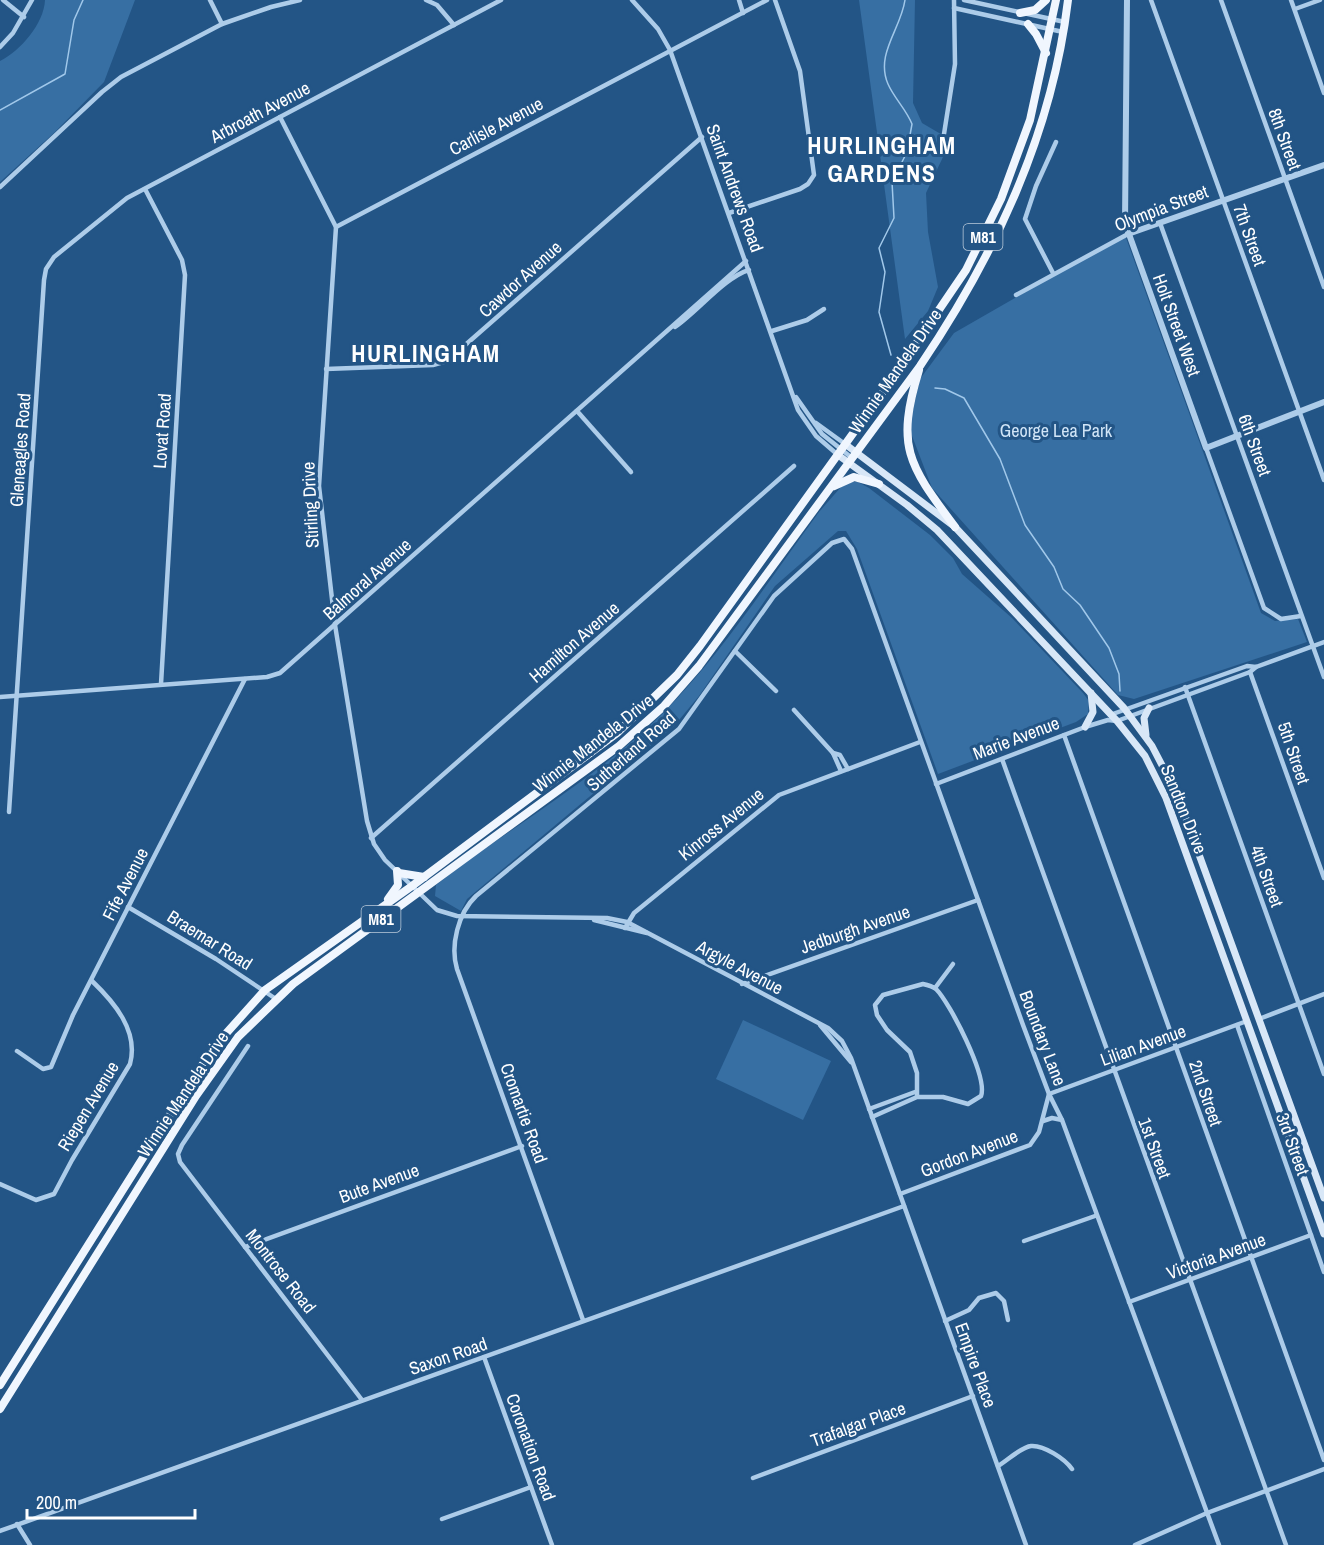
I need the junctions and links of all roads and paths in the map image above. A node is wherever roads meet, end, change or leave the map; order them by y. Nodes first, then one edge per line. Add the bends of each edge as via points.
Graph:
1 (3, 0) edge
2 (32, 0) edge
3 (210, 0) edge
4 (300, 0) edge
5 (426, 0) edge
6 (501, 0) edge
7 (632, 0) edge
8 (739, 0) edge
9 (768, 0) edge
10 (775, 0) edge
11 (954, 0) edge
12 (964, 0) edge
13 (1046, 0) edge
14 (1056, 0) edge
15 (1068, 0) edge
16 (1127, 0) edge
17 (1151, 0) edge
18 (1221, 0) edge
19 (1291, 0) edge
20 (1320, 0) edge
21 (954, 9) junction
22 (1295, 9) junction
23 (743, 13) junction
24 (1020, 13) junction
25 (24, 17) junction
26 (1053, 20) junction
27 (1065, 22) junction
28 (222, 24) junction
29 (1028, 24) junction
30 (454, 25) junction
31 (1051, 29) junction
32 (1063, 32) junction
33 (0, 47) edge
34 (670, 50) junction
35 (1046, 53) junction
36 (1324, 93) edge
37 (280, 117) junction
38 (944, 134) dead end
39 (702, 137) junction
40 (1056, 142) dead end
41 (1324, 165) edge
42 (1285, 179) junction
43 (0, 187) edge
44 (145, 189) junction
45 (1223, 200) junction
46 (729, 213) junction
47 (1160, 223) junction
48 (336, 227) junction
49 (1128, 234) junction
50 (746, 261) junction
51 (46, 269) joint
52 (749, 270) junction
53 (1053, 273) junction
54 (1324, 287) edge
55 (1016, 295) dead end
56 (707, 298) junction
57 (824, 309) dead end
58 (772, 331) junction
59 (920, 366) junction
60 (326, 369) junction
61 (795, 395) junction
62 (1324, 402) edge
63 (577, 411) junction
64 (1299, 411) junction
65 (1237, 435) junction
66 (1206, 448) junction
67 (841, 450) junction
68 (852, 458) junction
69 (794, 466) dead end
70 (631, 472) dead end
71 (1324, 480) edge
72 (879, 484) junction
73 (830, 488) junction
74 (955, 527) junction
75 (846, 540) joint
76 (1301, 615) junction
77 (335, 625) junction
78 (1324, 642) edge
79 (1314, 645) junction
80 (735, 651) junction
81 (1256, 667) junction
82 (1250, 672) junction
83 (1324, 677) edge
84 (245, 679) junction
85 (161, 684) junction
86 (1185, 687) junction
87 (776, 692) dead end
88 (1091, 693) junction
89 (1188, 694) junction
90 (19, 696) junction
91 (0, 697) edge
92 (1124, 708) junction
93 (1149, 708) junction
94 (794, 710) dead end
95 (1130, 716) junction
96 (1109, 717) junction
97 (1117, 721) junction
98 (1084, 727) junction
99 (1064, 735) junction
100 (1146, 737) junction
101 (920, 742) junction
102 (833, 753) junction
103 (1002, 759) junction
104 (848, 769) junction
105 (841, 771) junction
106 (936, 784) junction
107 (9, 812) dead end
108 (371, 837) junction
109 (398, 872) junction
110 (424, 878) junction
111 (1324, 878) edge
112 (412, 886) junction
113 (418, 894) junction
114 (978, 900) junction
115 (384, 905) junction
116 (128, 907) junction
117 (465, 916) junction
118 (626, 925) junction
119 (953, 964) dead end
120 (92, 981) junction
121 (742, 984) junction
122 (935, 988) junction
123 (265, 990) junction
124 (1324, 994) edge
125 (276, 999) junction
126 (1299, 1004) junction
127 (1259, 1019) junction
128 (1247, 1021) junction
129 (1237, 1025) junction
130 (248, 1046) dead end
131 (1175, 1047) junction
132 (17, 1051) dead end
133 (1113, 1070) junction
134 (1324, 1074) edge
135 (1049, 1094) junction
136 (916, 1095) junction
137 (213, 1100) junction
138 (218, 1104) dead end
139 (869, 1109) junction
140 (872, 1117) junction
141 (1062, 1120) junction
142 (1043, 1121) junction
143 (522, 1146) junction
144 (0, 1185) edge
145 (900, 1194) junction
146 (1324, 1198) edge
147 (904, 1206) junction
148 (1095, 1216) junction
149 (1324, 1234) edge
150 (1311, 1235) junction
151 (1024, 1241) dead end
152 (245, 1247) junction
153 (1251, 1258) junction
154 (1324, 1272) edge
155 (1189, 1280) junction
156 (1129, 1302) junction
157 (583, 1320) junction
158 (1008, 1320) dead end
159 (945, 1321) junction
160 (484, 1357) junction
161 (0, 1385) edge
162 (973, 1396) junction
163 (362, 1400) junction
164 (0, 1409) edge
165 (1324, 1460) edge
166 (998, 1466) junction
167 (1072, 1469) dead end
168 (1324, 1469) edge
169 (753, 1478) dead end
170 (531, 1487) junction
171 (1265, 1490) junction
172 (1207, 1513) junction
173 (442, 1519) dead end
174 (17, 1524) junction
175 (0, 1531) edge
176 (1149, 1539) junction
177 (30, 1545) edge
178 (552, 1545) edge
179 (1026, 1545) edge
180 (1136, 1545) edge
181 (1152, 1545) edge
182 (1219, 1545) edge
183 (1286, 1545) edge

1 - 25 street
2 - 25 street
3 - 28 street
4 - 28 street
5 - 30 street via 437,5
6 - 30 street, Arbroath Avenue
7 - 34 street, Saint Andrews Road via 658,29
8 - 23 street
9 - 23 street, Carlisle Avenue
10 - 46 street via 800,71 814,175 800,189
11 - 21 street
12 - 24 street
13 - 24 main road via 1035,10
14 - 26 main road, Winnie Mandela Drive / M81
15 - 27 main road, Winnie Mandela Drive / M81
16 - 49 street, Holt Street West
17 - 45 street, 7th Street
18 - 42 street, 8th Street
19 - 22 street
20 - 22 street
21 - 29 street
21 - 38 street via 955,64
22 - 36 street
23 - 34 street, Carlisle Avenue
24 - 26 street
25 - 33 street
26 - 27 street
26 - 31 main road, Winnie Mandela Drive / M81
27 - 32 main road, Winnie Mandela Drive / M81
28 - 43 street via 112,83
29 - 31 street
29 - 35 main road
30 - 37 street, Arbroath Avenue
31 - 32 street
31 - 35 main road, Winnie Mandela Drive / M81
32 - 59 main road, Winnie Mandela Drive / M81 via 1041,126 1016,194 963,298
34 - 39 street, Saint Andrews Road
34 - 48 street, Carlisle Avenue
35 - 67 main road, Winnie Mandela Drive / M81 via 1027,130 980,244 954,290
37 - 44 street, Arbroath Avenue
37 - 48 street
39 - 46 street, Saint Andrews Road
39 - 60 street, Cawdor Avenue via 447,361
40 - 53 street via 1025,219
41 - 42 street, Olympia Street
42 - 45 street, Olympia Street
42 - 54 street, 8th Street
44 - 51 street, Arbroath Avenue via 111,210 54,257
44 - 85 street, Lovat Road via 182,260 185,275
45 - 47 street, Olympia Street
45 - 64 street, 7th Street
46 - 50 street, Saint Andrews Road
47 - 49 street, Olympia Street
47 - 65 street, 6th Street
48 - 60 street, Stirling Drive
49 - 53 street, Olympia Street
49 - 66 street, Holt Street West
50 - 52 street, Saint Andrews Road
50 - 56 street, Balmoral Avenue
51 - 90 street, Gleneagles Road
52 - 56 street, Balmoral Avenue via 734,276
52 - 58 street, Saint Andrews Road
53 - 55 street, Olympia Street
56 - 63 street, Balmoral Avenue
57 - 58 street via 807,320
58 - 61 street, Saint Andrews Road
59 - 68 main road, Winnie Mandela Drive / M81
59 - 74 main road via 907,419 908,453 928,491
60 - 77 street, Stirling Drive via 318,476
61 - 67 street, Saint Andrews Road via 813,422
61 - 67 street, Saint Andrews Road via 798,410 810,428
62 - 64 street
63 - 70 street
63 - 77 street, Balmoral Avenue
64 - 65 street
64 - 71 street, 7th Street
65 - 66 street
65 - 76 street, 6th Street
66 - 76 street, Holt Street West via 1264,608 1281,619
67 - 68 main road
67 - 68 main road
67 - 110 main road, Winnie Mandela Drive / M81 via 700,646 662,691 608,740
68 - 72 main road, Sandton Drive
68 - 73 main road, Winnie Mandela Drive / M81
68 - 74 main road, Sandton Drive
69 - 108 street, Hamilton Avenue
72 - 73 main road via 854,477
72 - 88 main road, Sandton Drive via 937,530
73 - 113 main road, Winnie Mandela Drive / M81 via 699,666 664,705 618,746
74 - 92 main road, Sandton Drive
75 - 80 street, Sutherland Road via 835,540 780,589
75 - 101 street, Boundary Lane
76 - 79 street, 6th Street
77 - 84 street, Balmoral Avenue via 280,673
77 - 108 street, Stirling Drive
78 - 79 street
79 - 81 street
79 - 83 street, 6th Street
80 - 87 street
80 - 117 street, Sutherland Road via 679,729 481,892 469,904
81 - 82 street
81 - 86 street via 1247,666
82 - 89 street
82 - 111 street, 5th Street
84 - 85 street, Balmoral Avenue
84 - 116 street, Fife Avenue
85 - 90 street, Balmoral Avenue
86 - 89 street, 4th Street
86 - 92 street
88 - 96 main road, Sandton Drive
88 - 98 main road via 1093,712
89 - 93 street
89 - 126 street, 4th Street
90 - 91 street, Balmoral Avenue
90 - 107 street, Gleneagles Road
92 - 95 main road, Sandton Drive
92 - 96 street, Marie Avenue
93 - 95 street
93 - 100 main road via 1144,718
94 - 102 street
95 - 97 street
95 - 100 main road, Sandton Drive
96 - 97 main road, Sandton Drive
96 - 98 street, Marie Avenue
97 - 128 main road, Sandton Drive via 1145,756 1161,786
98 - 99 street, Marie Avenue
99 - 103 street, Marie Avenue
99 - 131 street, 2nd Street
100 - 127 main road, Sandton Drive via 1177,794
101 - 104 street, Kinross Avenue
101 - 106 street, Boundary Lane
102 - 104 street via 840,755
102 - 105 street
103 - 106 street, Marie Avenue
103 - 133 street, 1st Street
104 - 105 street, Kinross Avenue
105 - 118 street, Kinross Avenue via 770,801
106 - 114 street, Boundary Lane
108 - 109 street, Stirling Drive via 376,849
109 - 110 main road
109 - 112 street, Stirling Drive
109 - 115 main road via 398,885
110 - 112 main road, Winnie Mandela Drive / M81
112 - 113 street, Stirling Drive
112 - 115 main road, Winnie Mandela Drive / M81
113 - 117 street, Argyle Avenue via 441,913
113 - 125 main road, Winnie Mandela Drive / M81
114 - 121 street, Jedburgh Avenue
114 - 135 street, Boundary Lane
115 - 123 main road, Winnie Mandela Drive / M81
116 - 120 street, Fife Avenue
116 - 123 street, Braemar Road
117 - 118 street, Argyle Avenue via 607,918
117 - 143 street, Cromartie Road via 456,939 454,960
118 - 121 street, Argyle Avenue via 649,933
119 - 122 street
120 - 132 street, Fife Avenue via 49,1069 42,1069
120 - 144 street, Riepen Avenue via 121,1013 131,1051 130,1064 54,1194 36,1200
121 - 139 street, Argyle Avenue via 838,1036 849,1052
122 - 136 street via 915,984 883,995 875,1005 887,1030 910,1052 917,1073
122 - 136 street via 973,1053 984,1089 979,1099 968,1104
123 - 125 street, Braemar Road
123 - 161 main road, Winnie Mandela Drive / M81 via 197,1072
124 - 126 street
125 - 164 main road, Winnie Mandela Drive / M81 via 238,1037 214,1069
126 - 127 street
126 - 134 street, 4th Street
127 - 146 main road, Sandton Drive
128 - 129 street, Lilian Avenue
128 - 149 main road, Sandton Drive
129 - 131 street, Lilian Avenue
129 - 150 street, 3rd Street
130 - 137 street
131 - 133 street, Lilian Avenue
131 - 153 street, 2nd Street
133 - 135 street, Lilian Avenue
133 - 155 street, 1st Street
135 - 141 street, Boundary Lane
135 - 142 street, Gordon Avenue
136 - 139 street
136 - 140 street
137 - 138 street
137 - 152 street, Montrose Road via 182,1145 178,1158
139 - 140 street, Argyle Avenue
140 - 145 street, Argyle Avenue
141 - 142 street
141 - 148 street, Boundary Lane
142 - 145 street, Gordon Avenue via 1026,1147
143 - 152 street, Bute Avenue
143 - 157 street, Cromartie Road
145 - 147 street, Empire Place
147 - 157 street, Saxon Road
147 - 159 street, Empire Place
148 - 151 street
148 - 156 street, Boundary Lane
150 - 153 street, Victoria Avenue
150 - 154 street, 3rd Street
152 - 163 street, Montrose Road
153 - 155 street, Victoria Avenue
153 - 165 street, 2nd Street
155 - 156 street, Victoria Avenue
155 - 171 street, 1st Street
156 - 172 street, Boundary Lane
157 - 160 street, Saxon Road
158 - 159 street via 1004,1301 996,1293 979,1298 969,1310
159 - 162 street, Empire Place
160 - 163 street, Saxon Road
160 - 170 street, Coronation Road
162 - 166 street, Empire Place
162 - 169 street, Trafalgar Place
163 - 174 street, Saxon Road
166 - 167 street via 1034,1446 1063,1458
166 - 179 street, Empire Place
168 - 171 street
170 - 173 street
170 - 178 street, Coronation Road
171 - 172 street
171 - 183 street, 1st Street
172 - 176 street
172 - 182 street, Boundary Lane
174 - 175 street, Saxon Road
174 - 177 street
176 - 180 street
176 - 181 street

